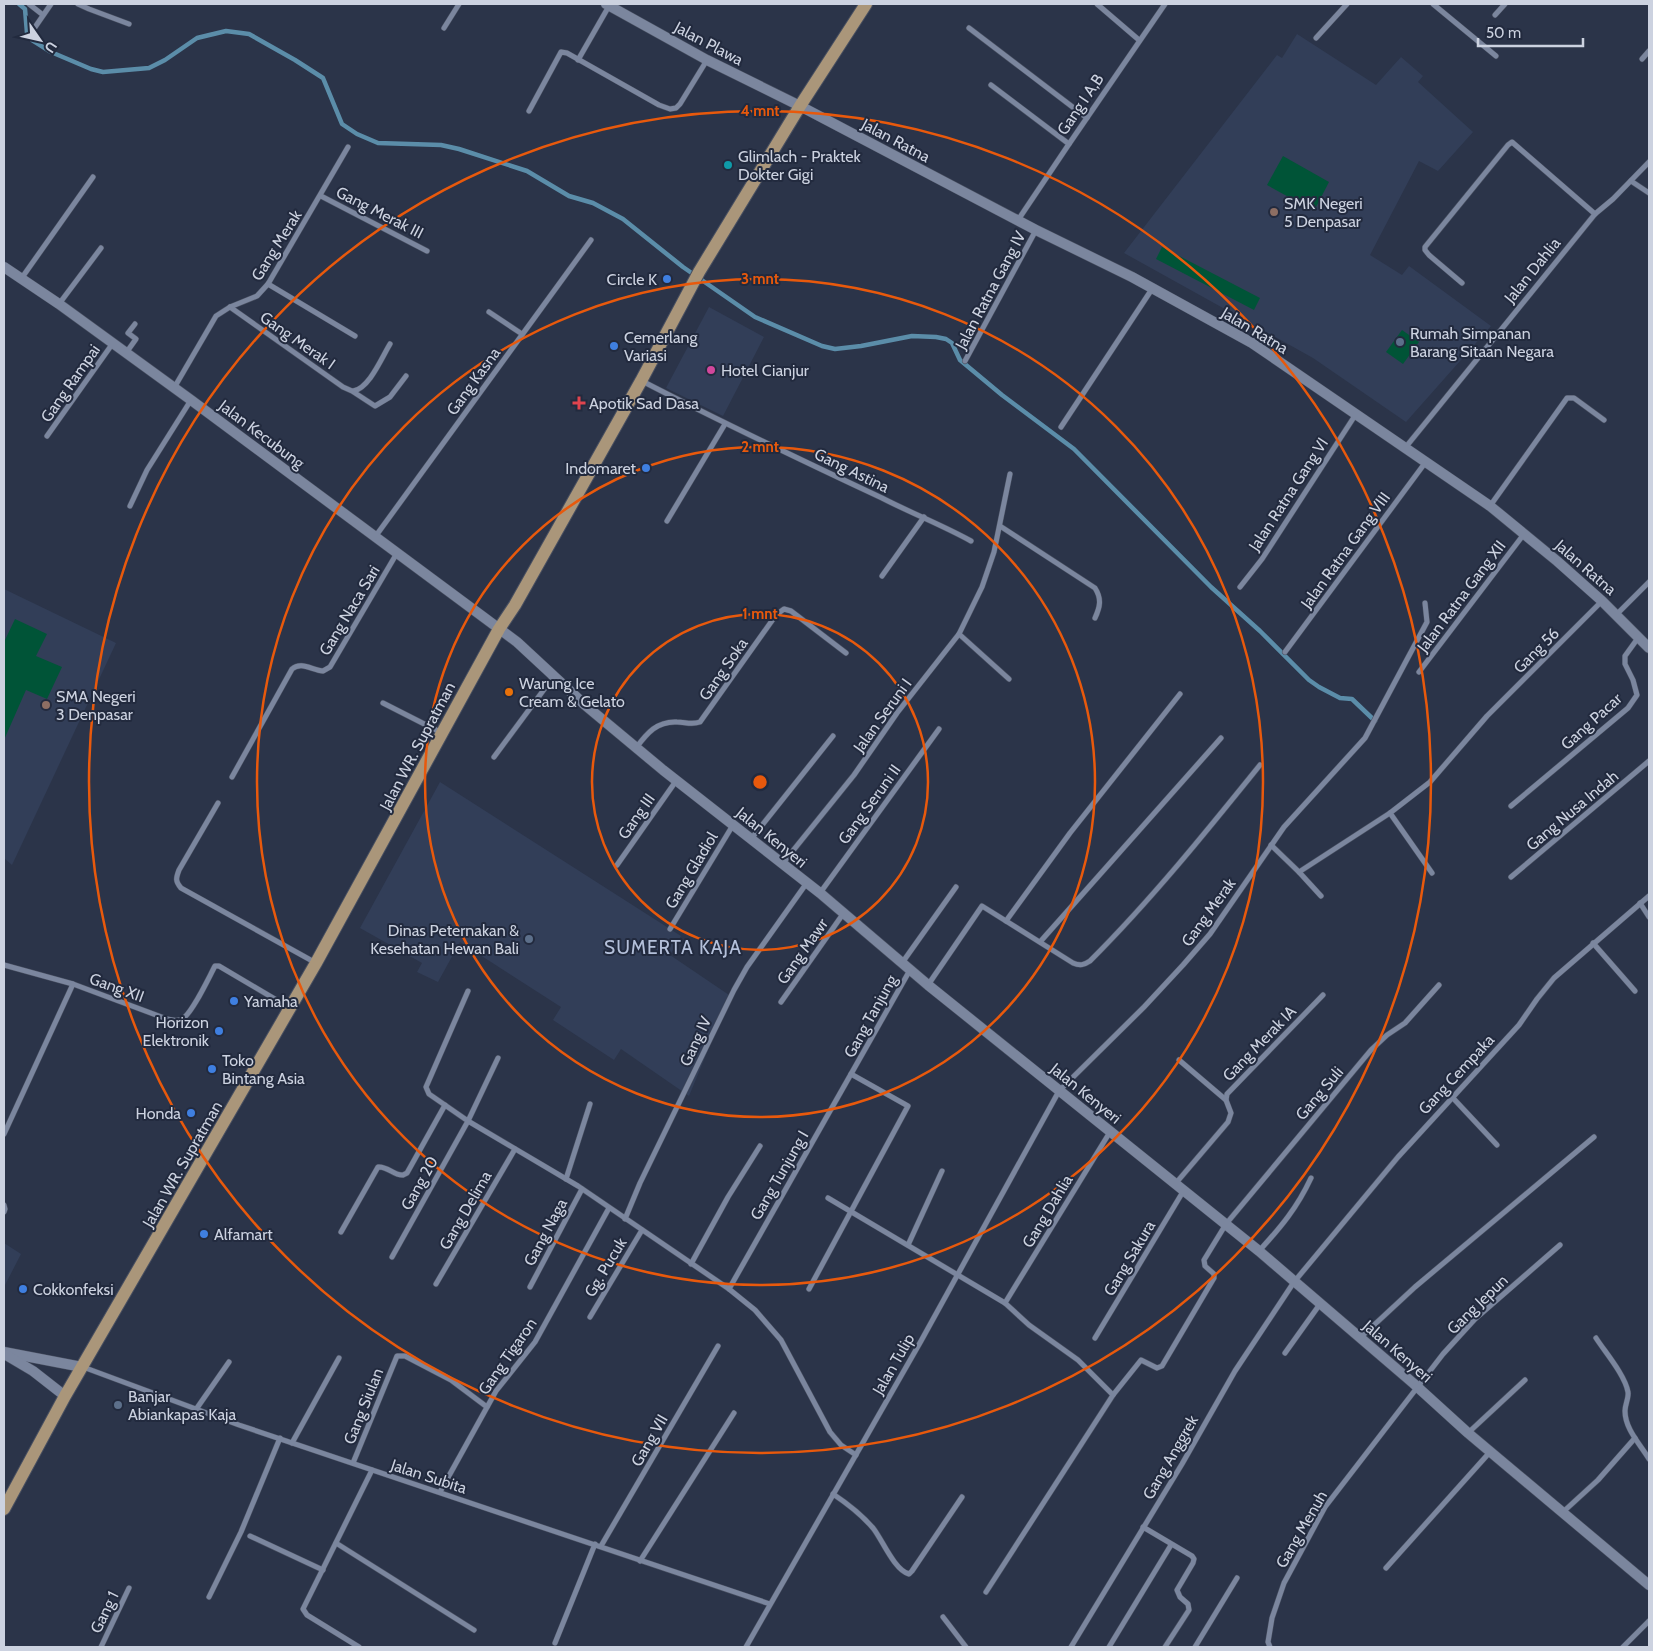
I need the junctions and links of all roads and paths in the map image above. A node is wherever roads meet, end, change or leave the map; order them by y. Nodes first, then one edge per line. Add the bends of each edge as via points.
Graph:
1 (29, 4) edge
2 (51, 4) edge
3 (78, 4) edge
4 (459, 4) edge
5 (866, 4) edge
6 (1097, 4) edge
7 (1165, 4) edge
8 (1347, 4) edge
9 (1433, 4) edge
10 (1505, 4) edge
11 (607, 5) edge
12 (43, 15) junction
13 (1495, 15) dead end
14 (129, 24) dead end
15 (444, 28) dead end
16 (969, 28) dead end
17 (31, 33) dead end
18 (1316, 38) dead end
19 (1139, 40) junction
20 (1649, 51) edge
21 (1496, 56) dead end
22 (1642, 59) dead end
23 (578, 60) junction
24 (708, 60) junction
25 (991, 85) dead end
26 (800, 106) junction
27 (529, 111) dead end
28 (1086, 118) junction
29 (1069, 144) junction
30 (348, 147) dead end
31 (1649, 162) edge
32 (93, 178) dead end
33 (1631, 181) junction
34 (1649, 193) edge
35 (321, 196) junction
36 (1595, 214) junction
37 (1018, 220) junction
38 (1036, 230) junction
39 (591, 240) dead end
40 (101, 248) dead end
41 (427, 250) dead end
42 (5, 271) edge
43 (21, 279) junction
44 (1462, 283) dead end
45 (268, 284) junction
46 (1152, 289) junction
47 (59, 304) junction
48 (230, 307) junction
49 (489, 312) dead end
50 (135, 324) dead end
51 (522, 334) junction
52 (355, 336) dead end
53 (113, 344) junction
54 (390, 344) dead end
55 (126, 353) junction
56 (965, 361) dead end
57 (406, 376) dead end
58 (641, 381) junction
59 (174, 388) junction
60 (352, 391) junction
61 (191, 400) junction
62 (1356, 414) junction
63 (1604, 420) dead end
64 (725, 424) junction
65 (1061, 427) dead end
66 (47, 436) dead end
67 (1405, 448) junction
68 (1425, 463) junction
69 (1010, 474) dead end
70 (130, 506) dead end
71 (1490, 506) junction
72 (924, 517) junction
73 (668, 521) dead end
74 (1000, 526) junction
75 (1524, 534) junction
76 (375, 537) junction
77 (971, 541) dead end
78 (397, 553) junction
79 (882, 576) dead end
80 (1649, 582) edge
81 (1240, 586) dead end
82 (1602, 601) junction
83 (1425, 603) dead end
84 (1616, 615) junction
85 (1095, 618) dead end
86 (499, 629) junction
87 (959, 634) junction
88 (1638, 637) junction
89 (1649, 646) edge
90 (1286, 652) dead end
91 (846, 653) dead end
92 (1419, 672) dead end
93 (554, 676) junction
94 (1009, 679) dead end
95 (1180, 694) dead end
96 (383, 703) dead end
97 (938, 729) dead end
98 (442, 733) junction
99 (834, 736) dead end
100 (1221, 738) dead end
101 (636, 748) junction
102 (494, 756) dead end
103 (1649, 761) edge
104 (1260, 765) dead end
105 (232, 777) dead end
106 (676, 781) junction
107 (218, 803) dead end
108 (1511, 806) dead end
109 (1390, 813) junction
110 (733, 825) junction
111 (751, 840) junction
112 (1271, 845) junction
113 (782, 864) junction
114 (617, 865) dead end
115 (1300, 872) junction
116 (1432, 873) dead end
117 (1511, 877) dead end
118 (806, 884) junction
119 (956, 888) dead end
120 (820, 893) junction
121 (1321, 896) dead end
122 (1649, 896) edge
123 (1640, 903) junction
124 (843, 914) junction
125 (1649, 917) edge
126 (1006, 921) junction
127 (670, 929) dead end
128 (1040, 942) junction
129 (1593, 943) junction
130 (316, 963) junction
131 (4, 965) edge
132 (906, 966) junction
133 (73, 984) junction
134 (928, 985) junction
135 (1439, 985) dead end
136 (468, 991) dead end
137 (1635, 991) dead end
138 (1323, 995) dead end
139 (781, 1002) dead end
140 (290, 1008) junction
141 (498, 1058) dead end
142 (1179, 1060) dead end
143 (851, 1074) junction
144 (1059, 1091) junction
145 (1452, 1097) junction
146 (1226, 1100) junction
147 (590, 1104) dead end
148 (445, 1105) junction
149 (468, 1121) junction
150 (1110, 1132) junction
151 (4, 1134) edge
152 (1594, 1137) dead end
153 (1497, 1145) dead end
154 (760, 1146) dead end
155 (515, 1149) junction
156 (942, 1171) dead end
157 (1311, 1178) dead end
158 (566, 1179) junction
159 (1180, 1187) junction
160 (582, 1189) junction
161 (828, 1198) dead end
162 (4, 1205) edge
163 (609, 1208) junction
164 (851, 1211) junction
165 (4, 1212) edge
166 (625, 1219) junction
167 (1226, 1224) junction
168 (642, 1230) junction
169 (340, 1232) dead end
170 (908, 1244) junction
171 (1560, 1245) dead end
172 (1258, 1251) junction
173 (392, 1257) dead end
174 (692, 1264) junction
175 (957, 1274) junction
176 (1294, 1282) junction
177 (436, 1284) dead end
178 (530, 1287) dead end
179 (730, 1288) junction
180 (808, 1290) dead end
181 (1321, 1303) junction
182 (1005, 1304) junction
183 (590, 1317) dead end
184 (1095, 1338) dead end
185 (1360, 1338) junction
186 (1596, 1338) dead end
187 (718, 1346) dead end
188 (4, 1353) edge
189 (1285, 1353) dead end
190 (339, 1358) dead end
191 (229, 1362) dead end
192 (82, 1367) junction
193 (1525, 1380) dead end
194 (1418, 1388) junction
195 (1114, 1395) junction
196 (64, 1396) junction
197 (487, 1407) junction
198 (197, 1408) junction
199 (734, 1413) dead end
200 (1468, 1433) junction
201 (280, 1438) junction
202 (1635, 1438) junction
203 (292, 1443) junction
204 (1490, 1452) junction
205 (856, 1455) junction
206 (1649, 1459) edge
207 (353, 1463) junction
208 (372, 1470) junction
209 (440, 1492) junction
210 (833, 1494) junction
211 (962, 1498) dead end
212 (4, 1509) edge
213 (1563, 1512) junction
214 (1144, 1527) junction
215 (250, 1536) dead end
216 (336, 1543) junction
217 (598, 1545) junction
218 (1171, 1545) junction
219 (640, 1561) junction
220 (1386, 1568) dead end
221 (322, 1570) junction
222 (1237, 1578) dead end
223 (1649, 1585) edge
224 (129, 1588) dead end
225 (986, 1592) dead end
226 (209, 1597) dead end
227 (770, 1604) junction
228 (943, 1617) dead end
229 (1649, 1621) edge
230 (474, 1630) dead end
231 (555, 1644) dead end
232 (100, 1647) edge
233 (359, 1647) edge
234 (746, 1647) edge
235 (966, 1647) edge
236 (1071, 1647) edge
237 (1109, 1647) edge
238 (1164, 1647) edge
239 (1195, 1647) edge
240 (1270, 1647) edge
241 (1623, 1647) edge

1 - 12 street
2 - 12 street
3 - 14 street
4 - 15 street
5 - 26 main road, Jalan WR. Supratman
6 - 19 street
7 - 19 street, Gang I A,B
8 - 18 street
9 - 21 street
10 - 13 street
11 - 23 street
11 - 24 street, Jalan Plawa
12 - 17 street
16 - 28 street
19 - 28 street, Gang I A,B
20 - 22 street
23 - 24 street via 670,109 680,104
23 - 27 street via 561,52
24 - 26 street, Jalan Plawa
25 - 29 street
26 - 37 street, Jalan Ratna
26 - 58 main road, Jalan WR. Supratman via 699,272
28 - 29 street, Gang I A,B
29 - 37 street, Gang I A,B
30 - 35 street, Gang Merak
31 - 33 street, Jalan Dahlia
32 - 43 street
33 - 34 street
33 - 36 street, Jalan Dahlia
35 - 41 street, Gang Merak III
35 - 45 street, Gang Merak
36 - 44 street via 1512,142 1508,144 1425,247 1429,255
36 - 67 street, Jalan Dahlia
37 - 38 street, Jalan Ratna
38 - 46 street, Jalan Ratna
38 - 56 street, Jalan Ratna Gang IV
39 - 51 street, Gang Kasna
40 - 47 street
42 - 43 street, Jalan Kecubung
43 - 47 street, Jalan Kecubung
45 - 48 street, Gang Merak via 257,296
45 - 52 street
46 - 62 street, Jalan Ratna via 1252,344
46 - 65 street
47 - 53 street, Jalan Kecubung
48 - 59 street, Gang Merak via 216,316
48 - 60 street, Gang Merak I
49 - 51 street
50 - 55 street via 128,333 136,339
51 - 76 street, Gang Kasna
53 - 55 street, Jalan Kecubung
53 - 66 street, Gang Rampai
54 - 60 street via 368,380
55 - 59 street, Jalan Kecubung
57 - 60 street, Gang Merak I via 390,397 375,406
58 - 64 street, Gang Astina
58 - 86 main road, Jalan WR. Supratman
59 - 61 street, Jalan Kecubung
61 - 70 street via 147,470
61 - 76 street, Jalan Kecubung
62 - 67 street, Jalan Ratna
62 - 81 street, Jalan Ratna Gang VI via 1262,559
63 - 71 street via 1574,398 1567,398
64 - 72 street, Gang Astina
64 - 73 street
67 - 68 street, Jalan Ratna
68 - 71 street, Jalan Ratna
68 - 90 street, Jalan Ratna Gang VIII
69 - 74 street, Jalan Seruni I
71 - 75 street, Jalan Ratna
72 - 77 street, Gang Astina
72 - 79 street
74 - 85 street via 1095,588 1100,602
74 - 87 street, Jalan Seruni I via 982,587
75 - 82 street, Jalan Ratna
75 - 92 street, Jalan Ratna Gang XII
76 - 78 street, Jalan Kecubung
78 - 86 street, Jalan Kecubung
78 - 105 street, Gang Naca Sari via 330,667 322,671 300,665 292,669
80 - 84 street
82 - 84 street, Jalan Ratna
82 - 109 street, Gang 56 via 1487,716 1430,782
83 - 112 street, Gang Merak via 1427,622 1365,738
84 - 88 street, Jalan Ratna
86 - 93 street, Jalan Kenyeri
86 - 98 main road, Jalan WR. Supratman
87 - 94 street
87 - 113 street, Jalan Seruni I via 897,713 854,775
88 - 89 street, Jalan Ratna
88 - 108 street, Gang Pacar via 1625,656 1637,695 1628,708
91 - 101 street, Gang Soka via 784,609 776,615 700,722 657,726 649,730
93 - 101 street, Jalan Kenyeri
93 - 102 street
95 - 126 street via 1070,833
96 - 98 street
97 - 120 street, Gang Seruni II
98 - 130 main road, Jalan WR. Supratman
99 - 111 street
100 - 128 street
101 - 106 street, Jalan Kenyeri
103 - 117 street, Gang Nusa Indah
104 - 128 street via 1208,829 1090,961 1078,965
106 - 110 street, Jalan Kenyeri
106 - 114 street, Gang III
107 - 130 street via 179,870 178,884
109 - 115 street, Gang 56
109 - 116 street
110 - 111 street, Jalan Kenyeri
110 - 127 street, Gang Gladiol
111 - 113 street, Jalan Kenyeri
112 - 115 street
112 - 144 street, Gang Merak via 1210,934 1144,1007
113 - 118 street, Jalan Kenyeri
115 - 121 street
118 - 120 street, Jalan Kenyeri
118 - 166 street, Gang IV via 734,990
119 - 132 street, Gang Tanjung via 918,941
120 - 124 street, Jalan Kenyeri
122 - 123 street, Gang Cempaka
123 - 125 street
123 - 129 street, Gang Cempaka
124 - 132 street, Jalan Kenyeri
124 - 139 street, Gang Mawr
126 - 128 street
126 - 134 street via 982,906
129 - 137 street
129 - 145 street, Gang Cempaka via 1554,978 1519,1025
130 - 140 main road, Jalan WR. Supratman
131 - 133 street
132 - 134 street, Jalan Kenyeri
132 - 143 street, Gang Tanjung
133 - 140 street, Gang XII via 178,1021 189,1012 216,966 219,966
133 - 151 street
134 - 144 street, Jalan Kenyeri
135 - 167 street, Gang Suli via 1405,1023 1371,1050
136 - 148 street via 426,1087
138 - 146 street, Gang Merak IA via 1227,1094
140 - 192 main road, Jalan WR. Supratman
141 - 149 street, Gang 20
142 - 146 street
143 - 164 street via 908,1106
143 - 179 street, Gang Tunjung I
144 - 150 street, Jalan Kenyeri
144 - 175 street, Jalan Tulip
145 - 153 street
145 - 176 street, Gang Cempaka
146 - 159 street, Gang Merak IA via 1231,1113 1228,1122
147 - 158 street
148 - 149 street
148 - 169 street via 404,1176 398,1176 383,1166 378,1167
149 - 155 street
149 - 173 street, Gang 20
150 - 159 street, Jalan Kenyeri
150 - 182 street, Gang Dahlia
152 - 185 street via 1415,1287
154 - 174 street
155 - 158 street
155 - 177 street, Gang Delima
156 - 170 street
157 - 172 street via 1290,1216
158 - 160 street
159 - 167 street, Jalan Kenyeri
159 - 184 street, Gang Sakura
160 - 163 street
160 - 178 street, Gang Naga
161 - 164 street
162 - 165 street
163 - 166 street
163 - 197 street, Gang Tigaron via 535,1342
164 - 170 street
164 - 180 street
166 - 168 street
167 - 172 street, Jalan Kenyeri
167 - 195 street, Gang Suli via 1204,1260 1214,1278 1162,1366 1157,1368 1141,1360
168 - 174 street
168 - 183 street, Gg. Pucuk
170 - 175 street
171 - 194 street, Gang Jepun via 1475,1319
172 - 176 street, Jalan Kenyeri
174 - 179 street
175 - 182 street
175 - 205 street, Jalan Tulip
176 - 181 street, Jalan Kenyeri
176 - 214 street, Gang Anggrek via 1235,1371
179 - 205 street via 781,1340 830,1432
181 - 185 street, Jalan Kenyeri
181 - 189 street
182 - 195 street via 1078,1360
185 - 194 street, Jalan Kenyeri
186 - 202 street via 1626,1385 1626,1418
187 - 217 street, Gang VII
188 - 192 street
188 - 196 street
190 - 203 street
191 - 198 street
192 - 196 main road, Jalan WR. Supratman
192 - 198 street, Jalan Subita
193 - 200 street
194 - 200 street, Jalan Kenyeri
194 - 240 street, Gang Menuh via 1325,1507 1284,1583 1272,1618
195 - 225 street
196 - 212 main road, Jalan WR. Supratman
197 - 207 street, Gang Siulan via 451,1380 400,1356 396,1358
197 - 209 street, Gang Tigaron
198 - 201 street, Jalan Subita
199 - 219 street
200 - 204 street, Jalan Kenyeri
201 - 203 street, Jalan Subita
201 - 226 street
202 - 206 street
202 - 213 street via 1598,1480
203 - 207 street, Jalan Subita
204 - 213 street, Jalan Kenyeri
204 - 220 street
205 - 210 street, Jalan Tulip
207 - 208 street, Jalan Subita
208 - 209 street, Jalan Subita
208 - 216 street
209 - 217 street, Jalan Subita
210 - 211 street via 859,1513 873,1528 896,1564 908,1574
210 - 227 street, Jalan Tulip
213 - 223 street, Jalan Kenyeri
214 - 218 street
214 - 236 street, Gang Anggrek
215 - 221 street
216 - 221 street
216 - 230 street
217 - 219 street, Jalan Subita
217 - 231 street, Gang VII
218 - 237 street
218 - 238 street via 1192,1556 1194,1561 1177,1590 1189,1605 1189,1610
219 - 227 street, Jalan Subita
221 - 233 street via 304,1612
222 - 239 street
224 - 232 street, Gang 1
227 - 234 street, Jalan Tulip
228 - 235 street
229 - 241 street

